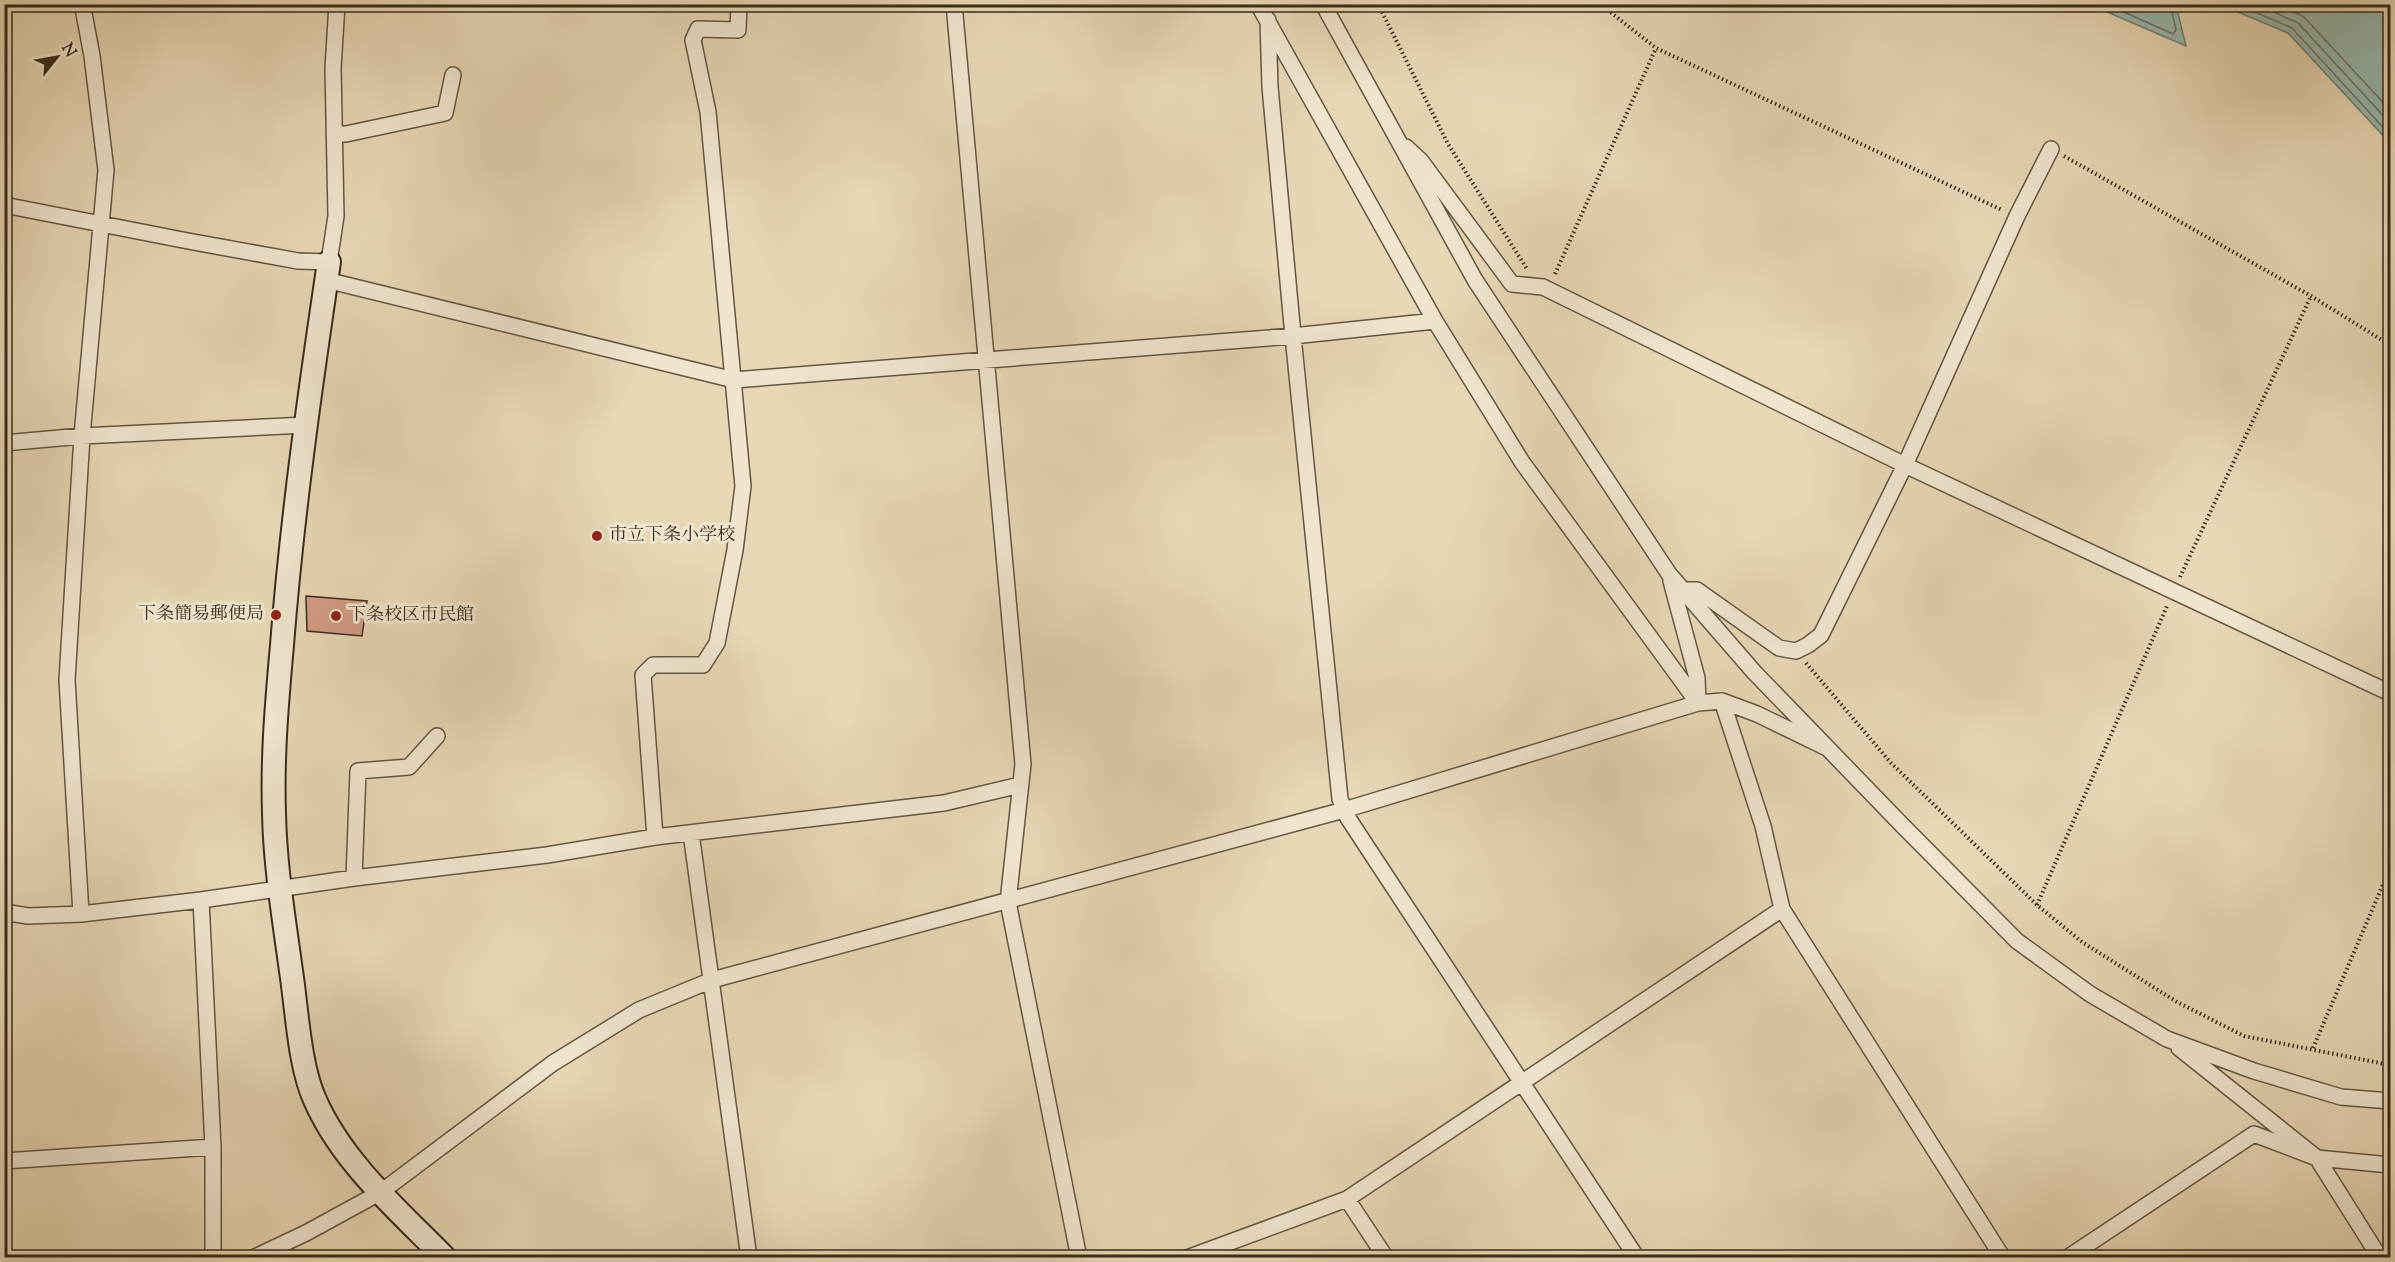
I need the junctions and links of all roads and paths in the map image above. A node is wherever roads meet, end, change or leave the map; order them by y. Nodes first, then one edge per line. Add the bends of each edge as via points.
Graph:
1 (80, 4) edge
2 (337, 4) edge
3 (739, 4) edge
4 (954, 4) edge
5 (1258, 4) edge
6 (1323, 4) edge
7 (1378, 4) edge
8 (1600, 4) edge
9 (1268, 20) junction
10 (1656, 48) junction
11 (453, 75) dead end
12 (334, 134) junction
13 (1397, 139) junction
14 (2051, 149) joint
15 (4, 205) edge
16 (2017, 216) junction
17 (101, 224) junction
18 (327, 271) junction
19 (1543, 286) junction
20 (1435, 321) junction
21 (1293, 336) junction
22 (2391, 345) edge
23 (987, 361) junction
24 (734, 380) junction
25 (306, 425) junction
26 (82, 436) junction
27 (4, 443) edge
28 (1905, 465) junction
29 (1669, 574) junction
30 (1683, 590) junction
31 (1796, 651) junction
32 (2391, 693) edge
33 (1722, 701) junction
34 (1698, 703) junction
35 (437, 736) dead end
36 (1827, 748) junction
37 (1020, 785) junction
38 (1344, 810) junction
39 (691, 833) junction
40 (655, 837) junction
41 (2391, 868) edge
42 (354, 878) junction
43 (280, 890) junction
44 (201, 900) junction
45 (1008, 902) junction
46 (1782, 909) junction
47 (4, 912) edge
48 (81, 914) junction
49 (712, 980) junction
50 (2167, 1039) junction
51 (2313, 1048) junction
52 (2391, 1065) edge
53 (1522, 1083) junction
54 (2391, 1101) edge
55 (213, 1147) junction
56 (2317, 1158) junction
57 (4, 1161) edge
58 (2391, 1165) edge
59 (381, 1192) junction
60 (1347, 1198) junction
61 (213, 1257) edge
62 (254, 1257) edge
63 (445, 1257) edge
64 (749, 1257) edge
65 (1078, 1257) edge
66 (1187, 1257) edge
67 (1386, 1257) edge
68 (1637, 1257) edge
69 (2003, 1257) edge
70 (2067, 1257) edge
71 (2380, 1257) edge

1 - 17 street via 92,56 106,170
2 - 12 street
3 - 24 street via 738,30 698,29 693,40 708,112
4 - 23 street
5 - 9 street
6 - 13 street
7 - 19 path via 1448,144 1523,264
8 - 10 path
9 - 20 street
9 - 21 street via 1270,87
10 - 16 path
10 - 19 path via 1554,277
11 - 12 street via 445,113
12 - 18 street via 336,216
13 - 19 street via 1421,161 1512,284
13 - 29 street via 1475,280
14 - 16 street
14 - 22 path
15 - 17 street
16 - 28 street
17 - 18 street via 298,261
17 - 26 street
18 - 24 street
18 - 25 street
19 - 28 street
20 - 21 street
20 - 34 street via 1522,462
21 - 23 street
21 - 38 street
23 - 24 street
23 - 37 street via 1023,764
24 - 40 street via 743,486 717,643 703,665 653,665 643,675
25 - 26 street
25 - 43 street via 289,557 273,764
26 - 27 street
26 - 48 street via 67,680
28 - 31 street via 1821,635
28 - 32 street
29 - 30 street
29 - 34 street via 1697,678
30 - 31 street via 1697,590 1779,648
30 - 36 street
31 - 51 path via 1891,763 2037,905 2082,942 2177,1002 2244,1036
33 - 34 street
33 - 36 street
33 - 46 street via 1762,826
34 - 38 street
35 - 42 street via 409,767 358,771
36 - 50 street via 2017,941 2090,994
37 - 39 street via 944,803
37 - 45 street
38 - 45 street
38 - 53 street
39 - 40 street
39 - 49 street
40 - 42 street via 547,855
41 - 51 path
42 - 43 street
43 - 44 street
43 - 59 street via 313,1098 331,1132
44 - 48 street
44 - 55 street
45 - 49 street
45 - 65 street
46 - 53 street
46 - 69 street
47 - 48 street via 28,916
49 - 59 street via 639,1010 553,1063
49 - 64 street
50 - 54 street via 2341,1097
50 - 56 street
51 - 52 path
53 - 60 street
53 - 68 street
55 - 57 street
55 - 61 street
56 - 58 street
56 - 70 street via 2254,1134
56 - 71 street
59 - 62 street
59 - 63 street
60 - 66 street
60 - 67 street

